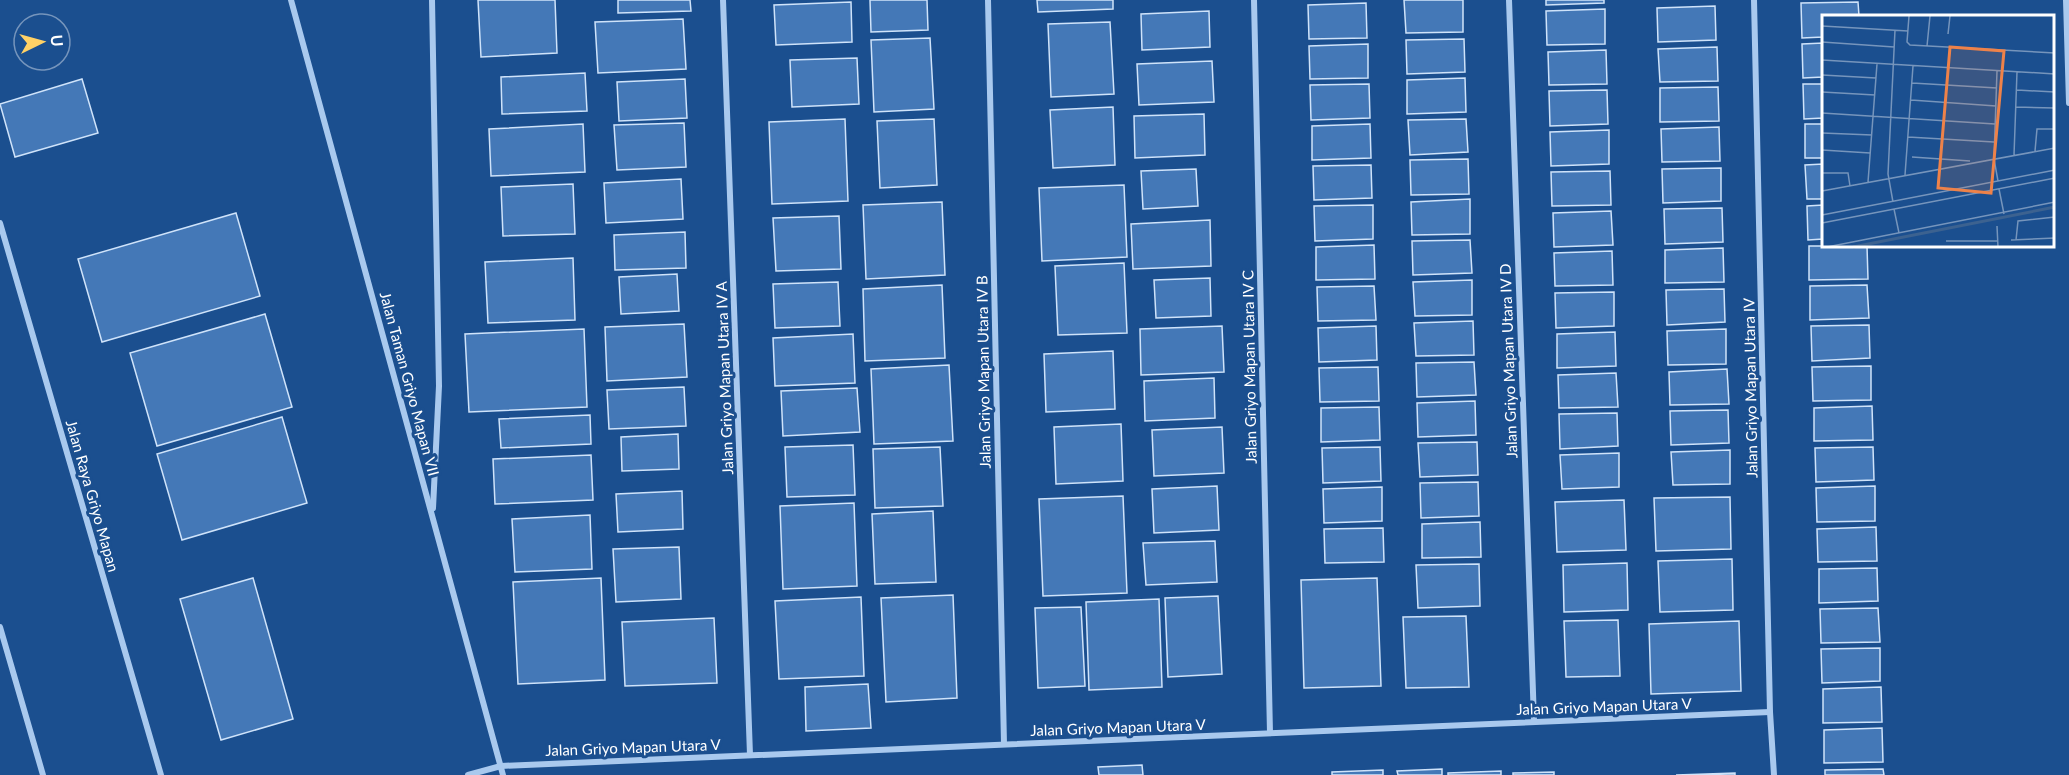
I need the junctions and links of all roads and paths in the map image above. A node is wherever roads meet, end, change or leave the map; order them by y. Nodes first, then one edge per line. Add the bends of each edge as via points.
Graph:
1 (291, 0) edge
2 (432, 0) edge
3 (723, 0) edge
4 (988, 0) edge
5 (1254, 0) edge
6 (1509, 0) edge
7 (1754, 0) edge
8 (2066, 0) edge
9 (2069, 103) edge
10 (0, 224) edge
11 (432, 515) junction
12 (0, 627) edge
13 (1770, 712) junction
14 (1534, 721) junction
15 (1269, 733) junction
16 (1004, 744) junction
17 (750, 755) junction
18 (501, 766) junction
19 (43, 775) edge
20 (160, 775) edge
21 (468, 775) edge
22 (503, 775) edge
23 (1774, 775) edge

1 - 11 street, Jalan Taman Griyo Mapan VII
2 - 11 street via 439,386
3 - 17 street, Jalan Griyo Mapan Utara IV A
4 - 16 street, Jalan Griyo Mapan Utara IV B
5 - 15 street, Jalan Griyo Mapan Utara IV C
6 - 14 street, Jalan Griyo Mapan Utara IV D
7 - 13 street, Jalan Griyo Mapan Utara IV
8 - 9 street
10 - 20 street, Jalan Raya Griyo Mapan
11 - 18 street, Jalan Taman Griyo Mapan VII
12 - 19 street
13 - 14 street, Jalan Griyo Mapan Utara V
13 - 23 street, Jalan Griyo Mapan Utara IV
14 - 15 street, Jalan Griyo Mapan Utara V
15 - 16 street, Jalan Griyo Mapan Utara V
16 - 17 street, Jalan Griyo Mapan Utara V
17 - 18 street, Jalan Griyo Mapan Utara V
18 - 21 street, Jalan Griyo Mapan Utara V
18 - 22 street, Jalan Taman Griyo Mapan VII

